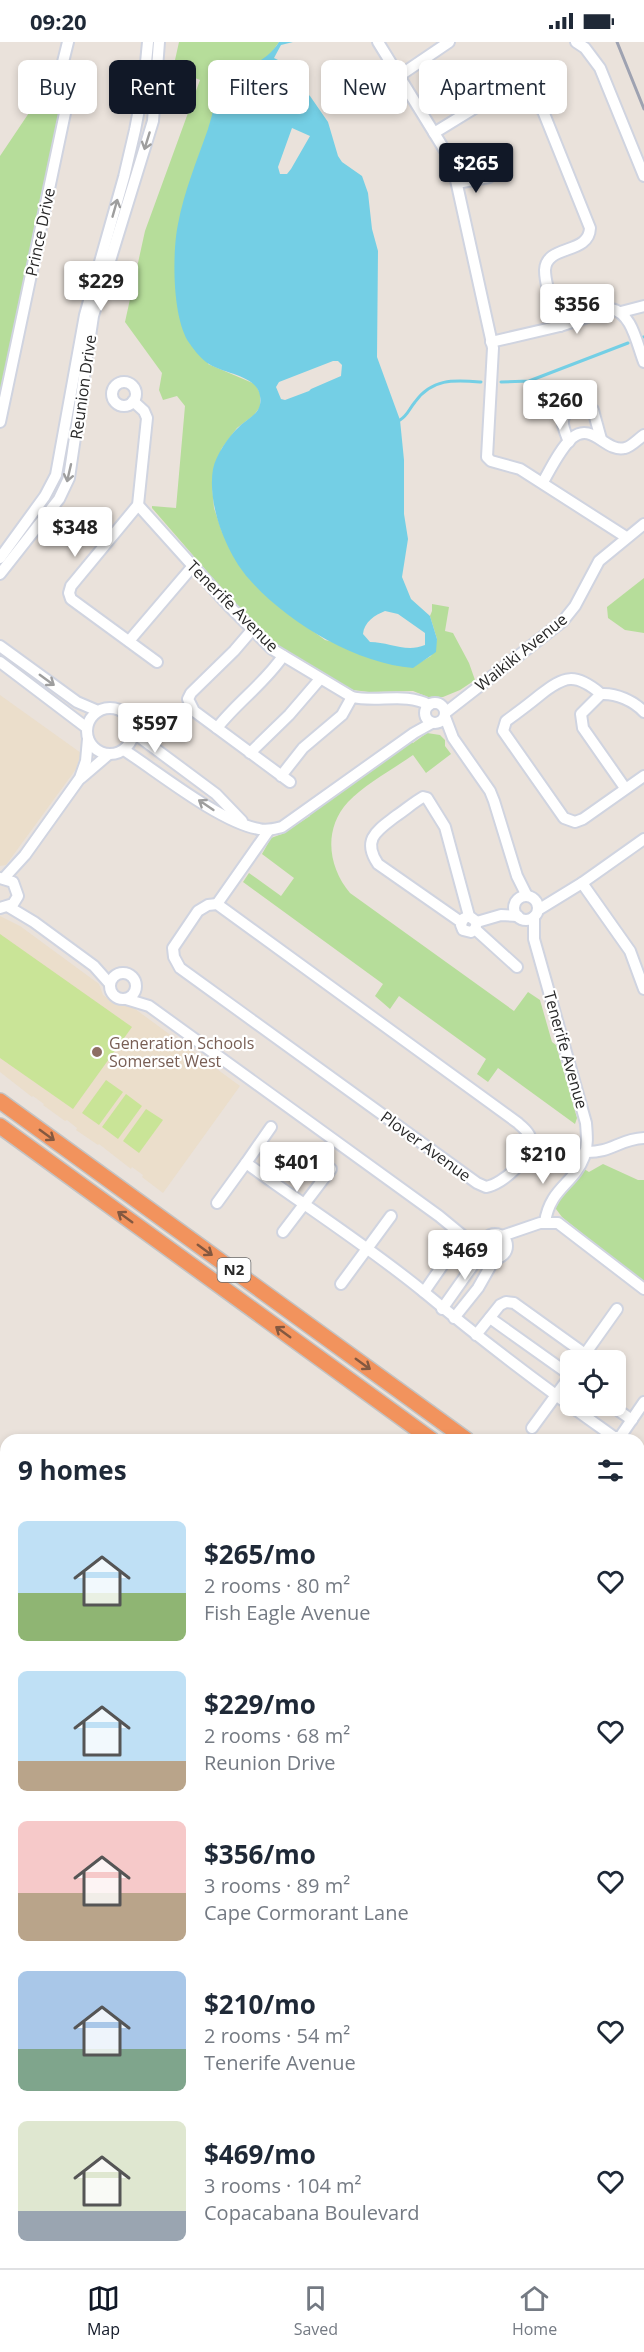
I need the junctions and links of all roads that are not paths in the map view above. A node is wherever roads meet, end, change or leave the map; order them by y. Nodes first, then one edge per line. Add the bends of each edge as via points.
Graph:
1 (68, 42) edge
2 (148, 42) edge
3 (159, 42) edge
4 (378, 42) edge
5 (449, 42) edge
6 (576, 42) edge
7 (389, 60) edge
8 (407, 71) edge
9 (407, 89) edge
10 (434, 133) junction
11 (644, 176) edge
12 (489, 177) dead end
13 (457, 183) junction
14 (644, 306) edge
15 (621, 312) junction
16 (560, 327) junction
17 (491, 342) junction
18 (644, 362) edge
19 (133, 401) dead end
20 (0, 422) edge
21 (644, 435) edge
22 (601, 439) junction
23 (569, 442) junction
24 (543, 482) junction
25 (138, 505) junction
26 (644, 524) edge
27 (626, 537) junction
28 (0, 558) edge
29 (193, 566) junction
30 (0, 574) edge
31 (252, 630) junction
32 (129, 641) junction
33 (0, 646) edge
34 (283, 656) junction
35 (0, 662) edge
36 (158, 662) dead end
37 (320, 679) junction
38 (601, 694) junction
39 (352, 698) junction
40 (99, 711) junction
41 (644, 712) edge
42 (435, 714) junction
43 (217, 728) junction
44 (134, 733) junction
45 (88, 734) junction
46 (124, 750) junction
47 (250, 753) junction
48 (109, 754) junction
49 (644, 776) edge
50 (80, 778) junction
51 (625, 788) junction
52 (244, 824) junction
53 (269, 830) junction
54 (641, 842) edge
55 (644, 854) edge
56 (25, 855) junction
57 (2, 878) edge
58 (582, 883) junction
59 (17, 891) junction
60 (217, 904) junction
61 (5, 908) edge
62 (525, 908) junction
63 (34, 922) junction
64 (471, 922) junction
65 (94, 966) junction
66 (517, 967) dead end
67 (117, 974) junction
68 (110, 984) junction
69 (137, 987) junction
70 (644, 989) edge
71 (126, 999) junction
72 (149, 1006) junction
73 (0, 1101) edge
74 (0, 1126) edge
75 (271, 1127) dead end
76 (644, 1138) edge
77 (585, 1152) junction
78 (246, 1163) junction
79 (331, 1169) dead end
80 (217, 1203) dead end
81 (305, 1206) junction
82 (391, 1216) dead end
83 (545, 1221) junction
84 (522, 1230) junction
85 (283, 1232) dead end
86 (502, 1236) junction
87 (484, 1245) junction
88 (507, 1248) junction
89 (367, 1251) junction
90 (495, 1258) junction
91 (444, 1263) dead end
92 (340, 1284) dead end
93 (644, 1289) edge
94 (424, 1292) junction
95 (442, 1309) junction
96 (617, 1309) dead end
97 (454, 1318) junction
98 (490, 1318) junction
99 (476, 1335) junction
100 (574, 1350) edge
101 (588, 1350) edge
102 (560, 1368) edge
103 (560, 1389) edge
104 (556, 1395) junction
105 (644, 1402) edge
106 (626, 1416) edge
107 (632, 1420) junction
108 (532, 1428) dead end
109 (424, 1434) edge
110 (459, 1434) edge
111 (610, 1434) edge
112 (622, 1434) edge
113 (0, 1524) edge
114 (0, 1537) edge

1 - 20 street, Prince Drive via 61,70 67,103
28 -> 2 street, Reunion Drive via 56,475 85,315 135,130
3 -> 30 street, Reunion Drive via 153,121 93,316 69,478 59,499
4 - 7 street
5 - 8 street
6 - 11 street via 600,68
9 - 10 street
10 - 13 street via 452,162
10 - 16 street via 500,95 530,100 543,111 590,228 586,241 554,255 546,264
12 - 13 street
13 - 17 street
14 - 15 street
15 - 16 street via 604,310
15 - 18 street
16 - 17 street
17 - 24 street via 487,457
19 - 25 street via 147,418
21 - 22 street via 620,449
22 - 23 street via 582,433
22 - 23 street via 593,410 586,407 568,412 563,418
23 - 24 street
24 - 27 street
25 - 29 street, Tenerife Avenue
25 - 32 street via 69,593 71,600
26 - 27 street, Waikiki Avenue
27 - 42 street, Waikiki Avenue via 599,561 563,621 464,697
29 - 31 street, Tenerife Avenue
29 - 32 street
31 - 34 street, Tenerife Avenue
31 - 43 street via 191,693 194,711
32 - 36 street
33 -> 40 street via 77,702
34 - 37 street, Tenerife Avenue
34 - 43 street via 271,674
35 - 45 street
37 - 39 street, Tenerife Avenue
37 - 47 street
38 - 41 street via 617,696
38 - 51 street via 581,714 583,728
38 - 51 street via 574,679 558,681 506,721 503,731 564,818 570,821 583,819
39 - 42 street, Tenerife Avenue via 410,700
39 - 47 street via 342,715 303,748 285,779
40 - 44 street via 110,707 125,712
40 - 45 street via 91,717
42 - 53 street, Waikiki Avenue via 282,827
42 - 62 street, Tenerife Avenue via 490,791
43 - 47 street
44 - 46 street
44 - 52 street via 216,794
45 - 48 street via 98,751
45 - 50 street
46 - 48 street
52 -> 46 street via 223,817
48 - 50 street
49 - 51 street
50 - 56 street
52 - 53 street
53 - 60 street, Plover Avenue
54 - 55 street
54 - 58 street
56 - 57 street
56 - 59 street
57 - 59 street
58 - 62 street
58 - 70 street via 630,951
59 - 61 street
59 - 63 street
60 - 60 street, Plover Avenue via 198,911 173,948 180,968 477,1183 486,1187 503,1181 525,1158 530,1140 527,1131
61 - 63 street
62 - 64 street
62 - 77 street, Tenerife Avenue via 586,1123
63 - 65 street
64 - 64 street via 378,864 371,855 375,832 421,798 427,798 442,819
64 - 66 street
65 - 67 street
65 - 68 street
67 - 68 street
67 - 69 street via 132,975
68 - 71 street via 114,996
69 - 71 street via 134,995
69 - 72 street
71 - 72 street
72 - 87 street via 457,1230
73 -> 110 highway, N2
109 -> 74 highway, N2
75 - 78 street
76 - 77 street via 630,1139 603,1152
77 - 83 street, Tenerife Avenue via 573,1174 554,1195
78 - 80 street
78 - 81 street
79 - 81 street
81 - 85 street
81 - 89 street
82 - 89 street
83 - 84 street
83 - 93 street via 562,1225
84 - 86 street
84 - 88 street
86 - 87 street via 494,1234
86 - 88 street
87 - 90 street via 488,1256
87 - 95 street
88 - 90 street via 501,1257
89 - 92 street
89 - 94 street
90 - 97 street
91 - 94 street
94 - 95 street
95 - 97 street
96 - 101 street
97 - 99 street
98 - 99 street
98 - 100 street via 500,1305 514,1303
98 - 102 street
99 - 104 street
103 - 104 street
104 - 108 street
104 - 111 street
105 - 107 street
106 - 107 street
107 - 112 street
113 - 114 street

